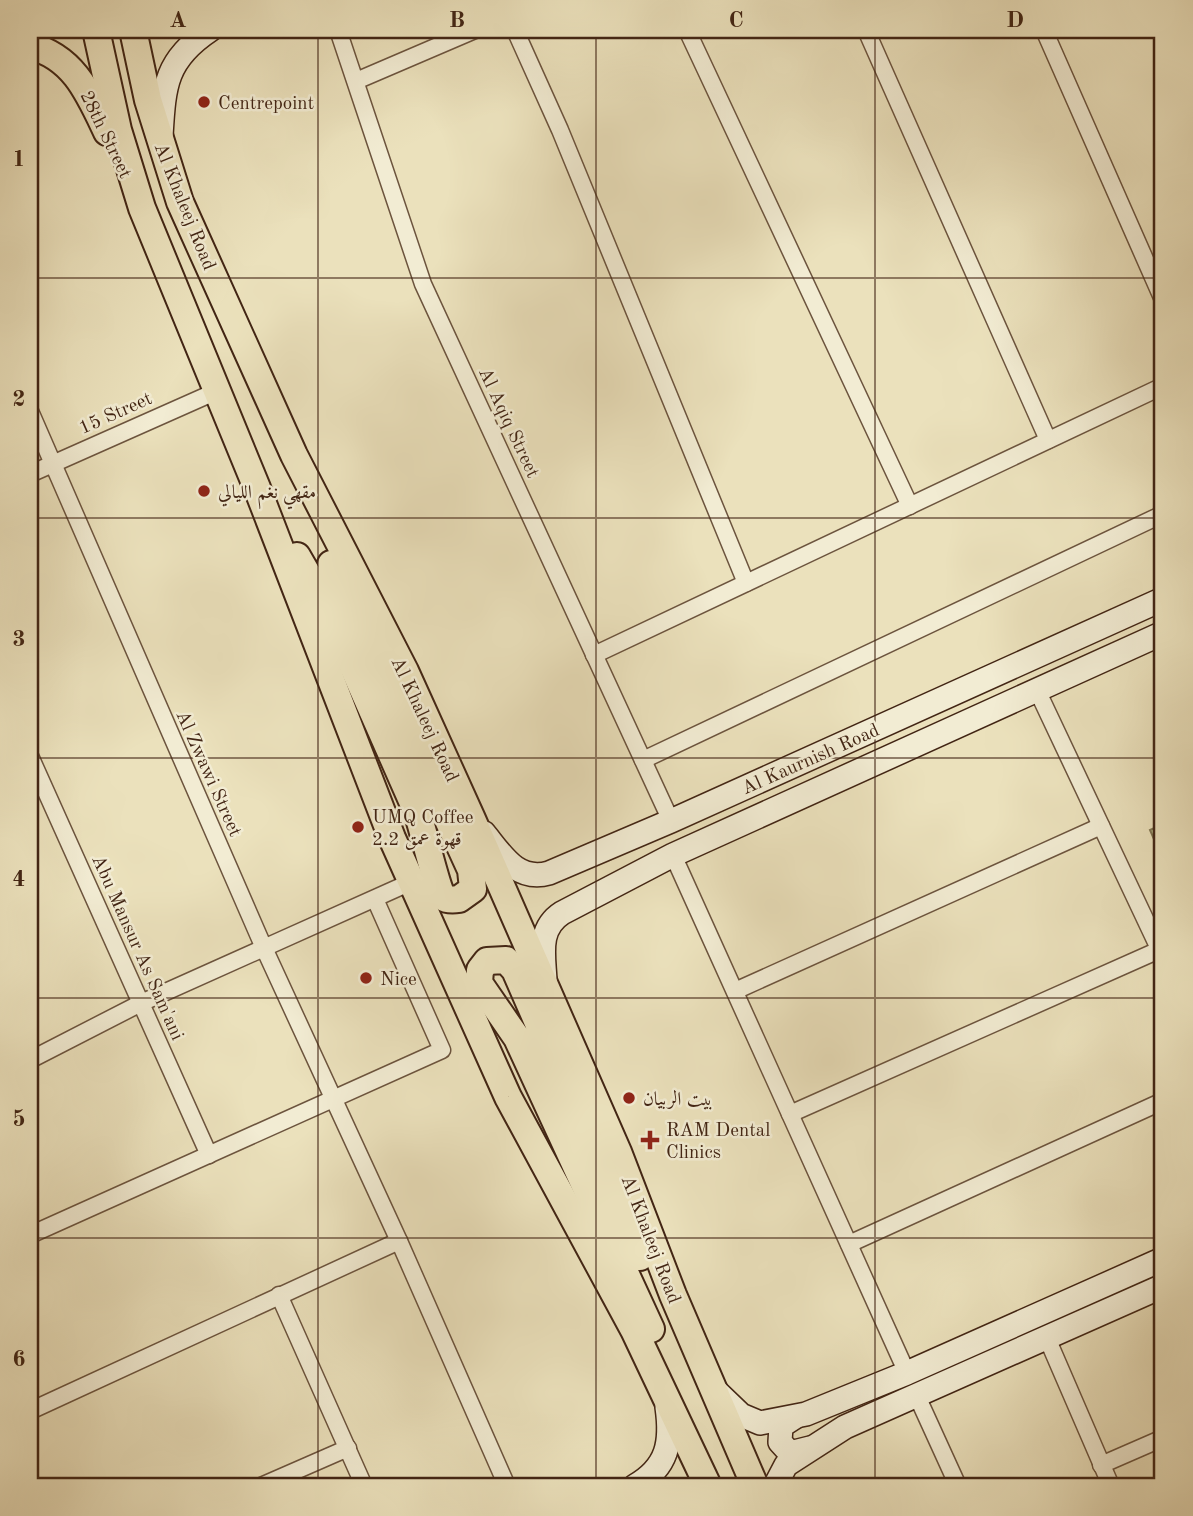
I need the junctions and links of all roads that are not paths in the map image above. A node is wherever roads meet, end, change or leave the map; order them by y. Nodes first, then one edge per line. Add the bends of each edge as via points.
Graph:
1 (43, 30) edge
2 (96, 30) edge
3 (133, 30) edge
4 (179, 30) edge
5 (204, 30) edge
6 (210, 30) edge
7 (338, 30) edge
8 (475, 30) edge
9 (515, 30) edge
10 (687, 30) edge
11 (866, 30) edge
12 (1044, 30) edge
13 (30, 35) edge
14 (30, 46) edge
15 (356, 81) junction
16 (160, 147) junction
17 (142, 208) junction
18 (1163, 300) edge
19 (1163, 386) edge
20 (217, 391) junction
21 (269, 398) junction
22 (30, 411) edge
23 (1048, 440) junction
24 (52, 463) junction
25 (30, 474) edge
26 (257, 488) junction
27 (909, 506) junction
28 (1163, 514) edge
29 (746, 583) junction
30 (1163, 598) edge
31 (1163, 633) edge
32 (594, 655) junction
33 (1037, 690) junction
34 (30, 756) edge
35 (643, 760) junction
36 (33, 774) edge
37 (761, 780) junction
38 (472, 819) junction
39 (671, 821) junction
40 (1101, 827) junction
41 (673, 855) junction
42 (411, 882) junction
43 (375, 900) junction
44 (264, 948) junction
45 (1161, 954) edge
46 (546, 988) junction
47 (735, 991) junction
48 (141, 1003) junction
49 (30, 1060) edge
50 (334, 1099) junction
51 (1163, 1101) edge
52 (790, 1114) junction
53 (209, 1155) junction
54 (30, 1236) edge
55 (399, 1241) junction
56 (849, 1244) junction
57 (1163, 1259) edge
58 (1163, 1286) edge
59 (279, 1295) junction
60 (1047, 1338) junction
61 (907, 1373) junction
62 (709, 1383) junction
63 (665, 1396) junction
64 (917, 1396) junction
65 (30, 1410) edge
66 (798, 1416) junction
67 (1163, 1437) edge
68 (734, 1439) junction
69 (813, 1446) junction
70 (348, 1448) junction
71 (1101, 1465) junction
72 (261, 1486) edge
73 (364, 1486) edge
74 (506, 1486) edge
75 (642, 1486) edge
76 (710, 1486) edge
77 (755, 1486) edge
78 (775, 1486) edge
79 (958, 1486) edge
80 (1111, 1486) edge

1 - 13 main road
2 - 17 main road, Al Khaleej Road via 118,130
3 - 16 main road, Al Khaleej Road
4 - 5 street via 190,34
6 - 16 street via 189,44 169,72
7 - 15 street, Al Aqiq Street
8 - 15 street
9 - 29 street
10 - 27 street
11 - 23 street
12 - 18 street
14 - 17 main road, 28th Street via 57,57 87,89
15 - 32 street, Al Aqiq Street via 423,284
16 - 21 main road, Al Khaleej Road via 180,202
17 - 20 main road, Al Khaleej Road
19 - 23 street
20 - 24 street, 15 Street
20 - 26 main road, Al Khaleej Road
21 - 26 main road via 305,506 471,870 473,889 466,897 453,900 438,891 424,830 327,608
21 - 38 main road, Al Khaleej Road via 405,671
22 - 24 street, Al Zwawi Street
23 - 27 street
24 - 25 street, 15 Street
24 - 44 street, Al Zwawi Street
26 - 42 main road, Al Khaleej Road
27 - 29 street
28 - 35 street
29 - 32 street
30 - 37 street, Al Kaurnish Road
31 - 33 street, Al Kaurnish Road
32 - 35 street, Al Aqiq Street
33 - 40 street
33 - 41 street, Al Kaurnish Road
34 - 36 street, Abu Mansur As Sam'ani
35 - 39 street, Al Aqiq Street
36 - 48 street, Abu Mansur As Sam'ani
37 - 39 street, Al Kaurnish Road
37 - 41 street via 676,837
38 - 39 street, Al Kaurnish Road via 511,866 540,876
38 - 46 main road, Al Khaleej Road
40 - 45 street
40 - 47 street
41 - 46 street, Al Kaurnish Road via 552,919 543,942
41 - 47 street
42 - 43 street
42 - 63 main road, Al Khaleej Road via 508,1097
43 - 44 street
43 - 50 street via 442,1049
44 - 48 street
44 - 50 street, Al Zwawi Street
45 - 52 street
46 - 62 main road, Al Khaleej Road via 618,1152
47 - 52 street
48 - 49 street
48 - 53 street, Abu Mansur As Sam'ani
50 - 53 street
50 - 55 street, Al Zwawi Street
51 - 56 street
52 - 56 street
53 - 54 street
55 - 59 street
55 - 74 street, Al Zwawi Street
56 - 61 street
57 - 61 street
58 - 60 street
59 - 65 street
59 - 70 street
60 - 64 street
60 - 71 street
61 - 66 street
62 - 66 street via 750,1419 770,1422
62 - 68 main road, Al Khaleej Road
63 - 75 street via 670,1438 665,1459
63 - 76 main road, Al Khaleej Road
64 - 69 street
64 - 79 street
66 - 69 street via 781,1426 780,1443 796,1454
67 - 71 street
68 - 76 main road via 686,1361 515,970 506,960 486,961 479,983 517,1038 631,1282 694,1425
68 - 77 main road, Al Khaleej Road
69 - 78 street via 786,1465
70 - 72 street
70 - 73 street
71 - 80 street

